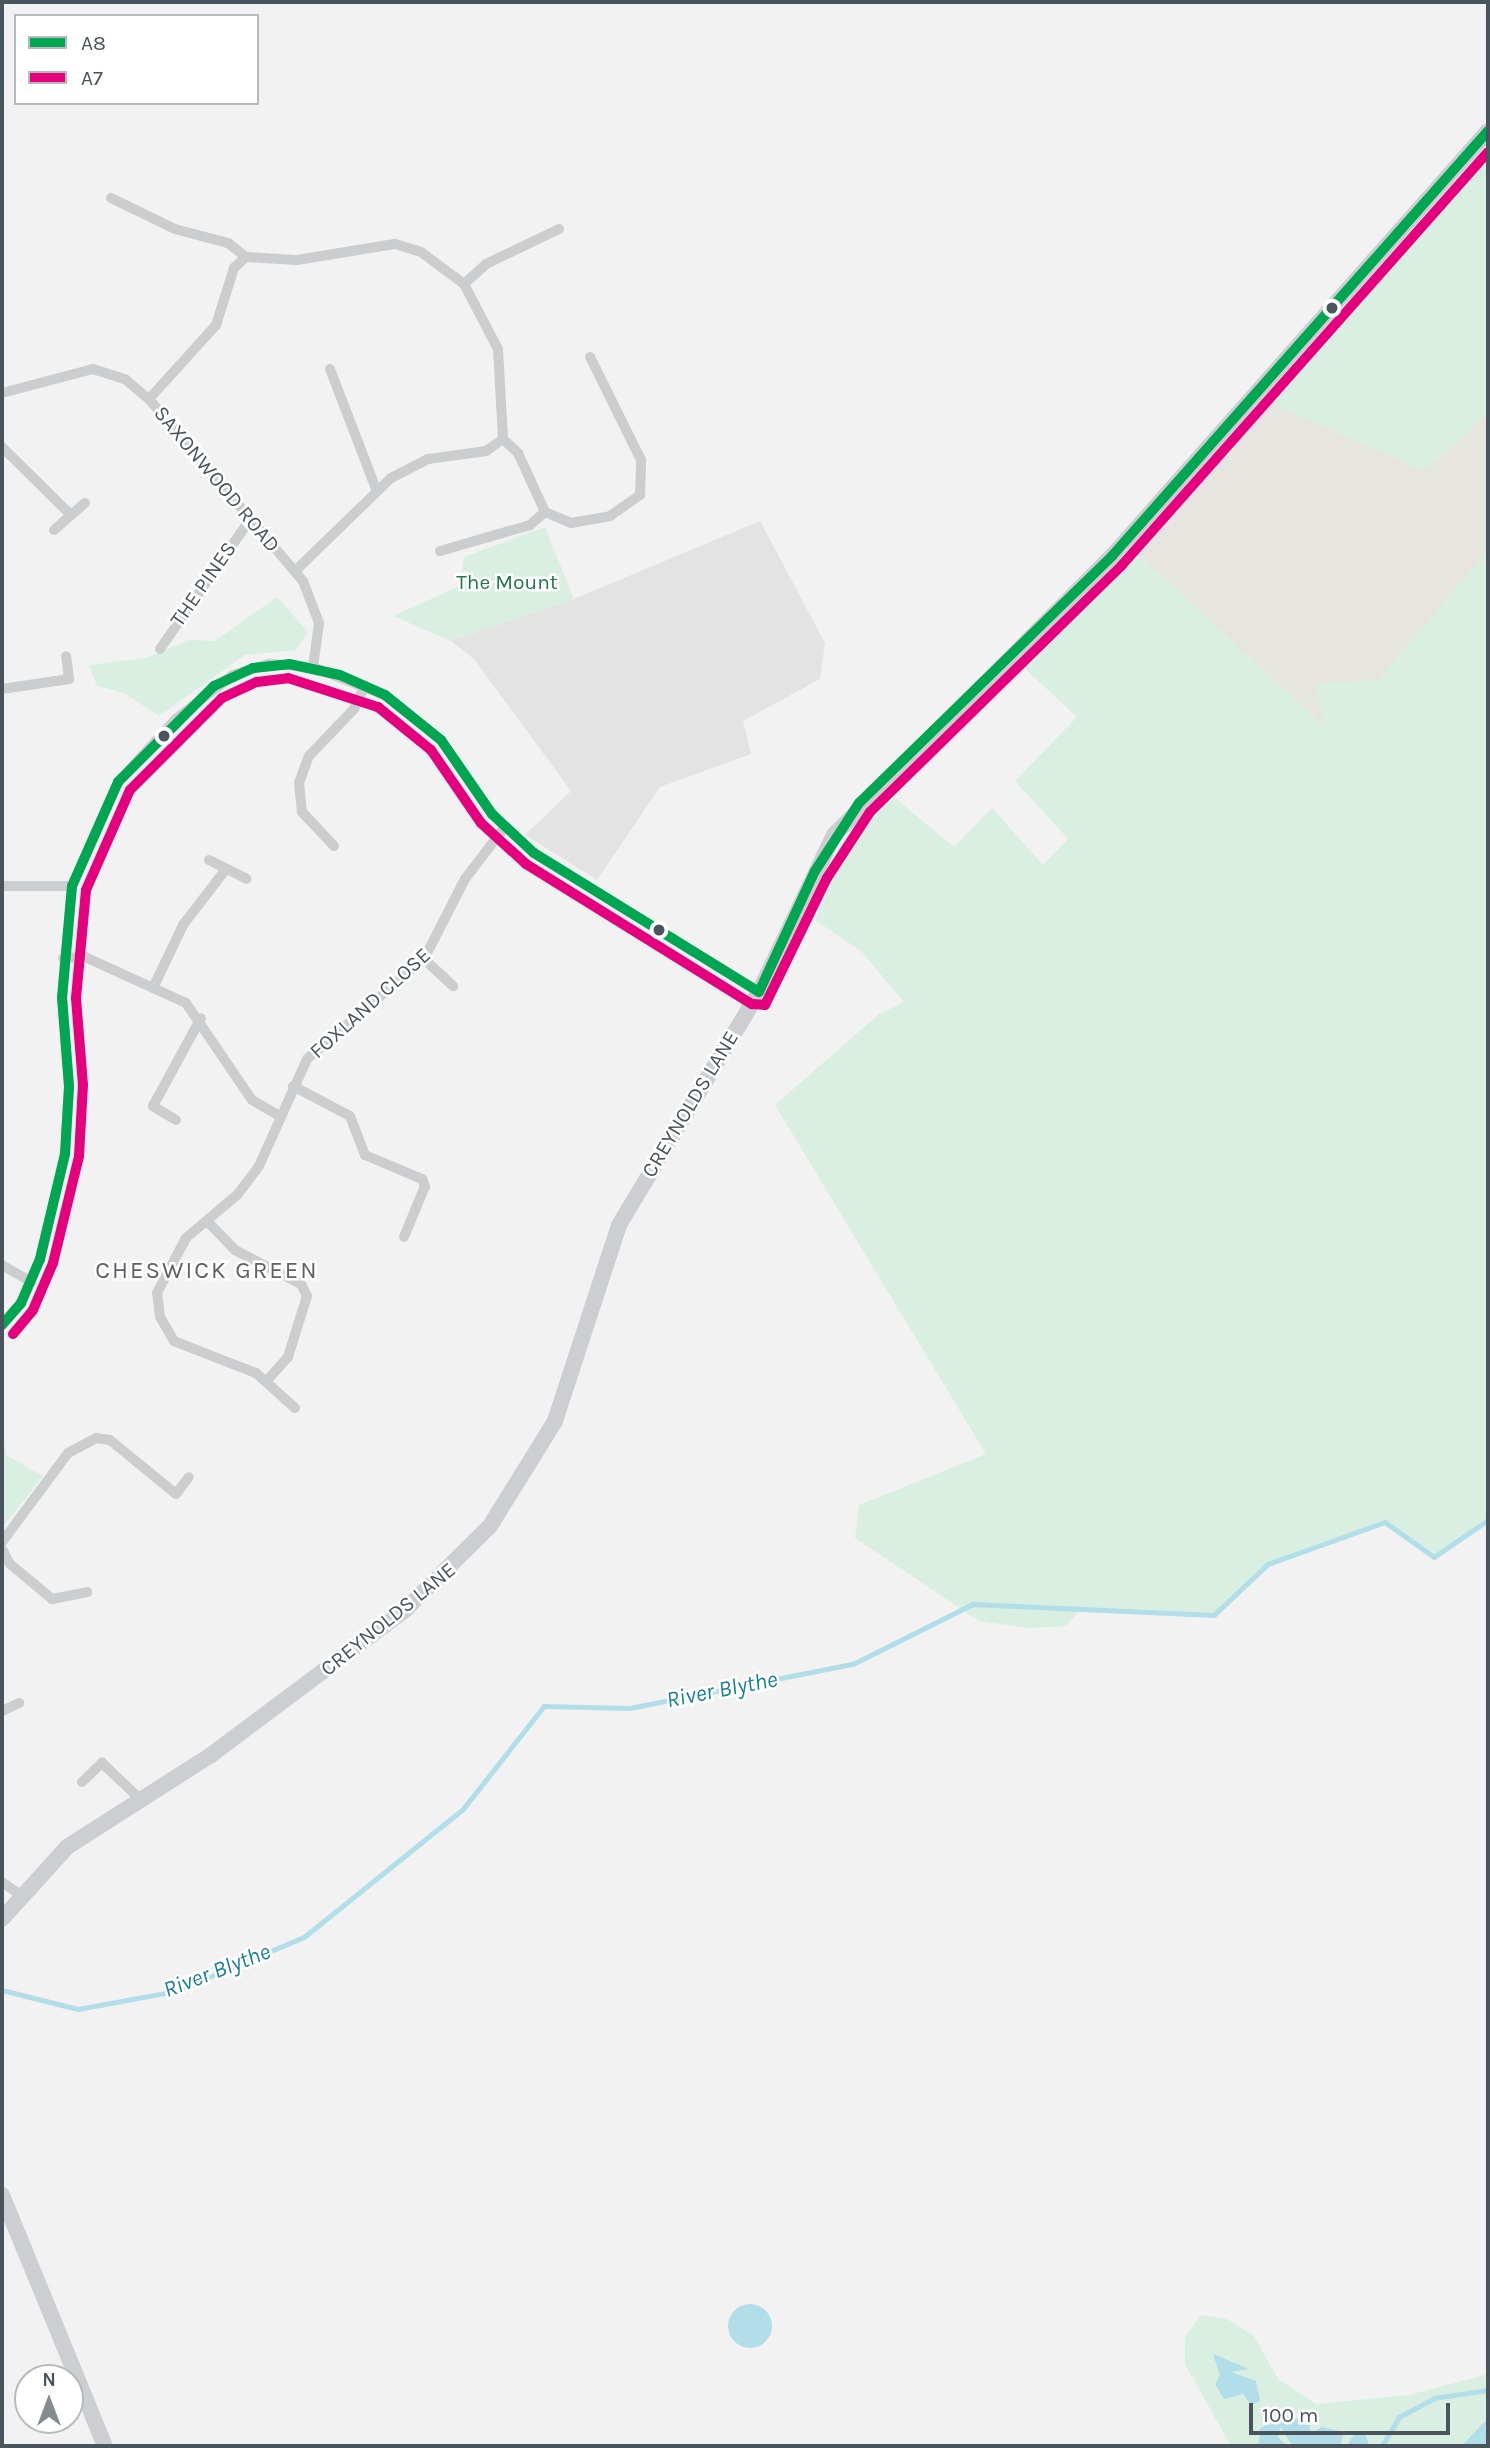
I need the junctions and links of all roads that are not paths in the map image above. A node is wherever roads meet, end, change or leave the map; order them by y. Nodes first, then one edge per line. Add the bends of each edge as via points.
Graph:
1 (1488, 131) edge
2 (111, 198) dead end
3 (559, 229) dead end
4 (246, 257) junction
5 (464, 284) junction
6 (590, 357) dead end
7 (330, 369) dead end
8 (2, 393) edge
9 (149, 399) junction
10 (503, 439) junction
11 (2, 447) edge
12 (376, 489) junction
13 (85, 503) dead end
14 (545, 512) junction
15 (70, 514) junction
16 (249, 521) junction
17 (54, 530) dead end
18 (440, 551) dead end
19 (296, 570) junction
20 (160, 649) dead end
21 (66, 656) dead end
22 (313, 667) junction
23 (365, 685) junction
24 (2, 689) edge
25 (504, 828) junction
26 (334, 846) dead end
27 (209, 860) dead end
28 (226, 869) junction
29 (247, 879) dead end
30 (2, 886) edge
31 (72, 886) junction
32 (63, 958) junction
33 (424, 959) junction
34 (453, 986) dead end
35 (153, 988) junction
36 (759, 992) junction
37 (201, 1018) junction
38 (293, 1086) junction
39 (278, 1115) junction
40 (176, 1120) dead end
41 (207, 1221) junction
42 (404, 1237) dead end
43 (2, 1265) edge
44 (31, 1282) junction
45 (2, 1325) edge
46 (267, 1380) junction
47 (295, 1408) dead end
48 (188, 1477) dead end
49 (2, 1542) edge
50 (2, 1549) edge
51 (87, 1592) dead end
52 (19, 1703) dead end
53 (2, 1711) edge
54 (82, 1782) dead end
55 (139, 1798) junction
56 (2, 1882) edge
57 (19, 1894) junction
58 (2, 1919) edge
59 (2, 2196) edge
60 (105, 2446) edge

1 - 36 street, CREYNOLDS LANE via 1112,556 859,803 814,871
2 - 4 street via 175,229 228,243
3 - 5 street via 486,264
4 - 5 street via 297,260 395,244 444,265
4 - 9 street via 234,268 216,325
5 - 10 street via 498,349
6 - 14 street via 641,460 643,486 627,505 587,523
7 - 12 street
8 - 9 street, SAXONWOOD ROAD via 93,369 126,380
9 - 16 street, SAXONWOOD ROAD
10 - 12 street via 486,452 428,459
10 - 14 street via 518,453
11 - 15 street
12 - 19 street
13 - 15 street
14 - 18 street via 530,526
15 - 17 street
16 - 19 street, SAXONWOOD ROAD
16 - 20 street, THE PINES
19 - 22 street, SAXONWOOD ROAD via 319,623
21 - 24 street via 69,679
22 - 23 street
22 - 31 street via 270,664 233,675 176,719 118,782
23 - 25 street via 441,740
23 - 26 street via 354,709 309,756 299,783 302,812
25 - 33 street, FOXLAND CLOSE via 465,879
25 - 36 street via 534,853
27 - 28 street
28 - 29 street
28 - 35 street via 183,925
30 - 31 street
31 - 32 street
32 - 35 street via 85,957
32 - 44 street via 68,1137
33 - 34 street
33 - 38 street, FOXLAND CLOSE via 330,1035
35 - 37 street
36 - 55 street, CREYNOLDS LANE via 619,1225 555,1420 490,1526 406,1609 211,1755
37 - 39 street via 252,1100
37 - 40 street via 153,1106
38 - 39 street, FOXLAND CLOSE
38 - 42 street via 350,1116 365,1155 425,1186
39 - 41 street, FOXLAND CLOSE via 259,1166
41 - 46 street via 235,1250 300,1283 307,1296 288,1357
41 - 46 street, FOXLAND CLOSE via 186,1238 168,1270 157,1293 160,1317 174,1341
43 - 44 street
44 - 45 street
46 - 47 street, FOXLAND CLOSE
48 - 49 street via 176,1494 110,1440 96,1438 68,1453
50 - 51 street via 52,1599
52 - 53 street
54 - 55 street via 102,1763
55 - 57 street, CREYNOLDS LANE via 67,1847
56 - 57 street
57 - 58 street, CREYNOLDS LANE
59 - 60 street

